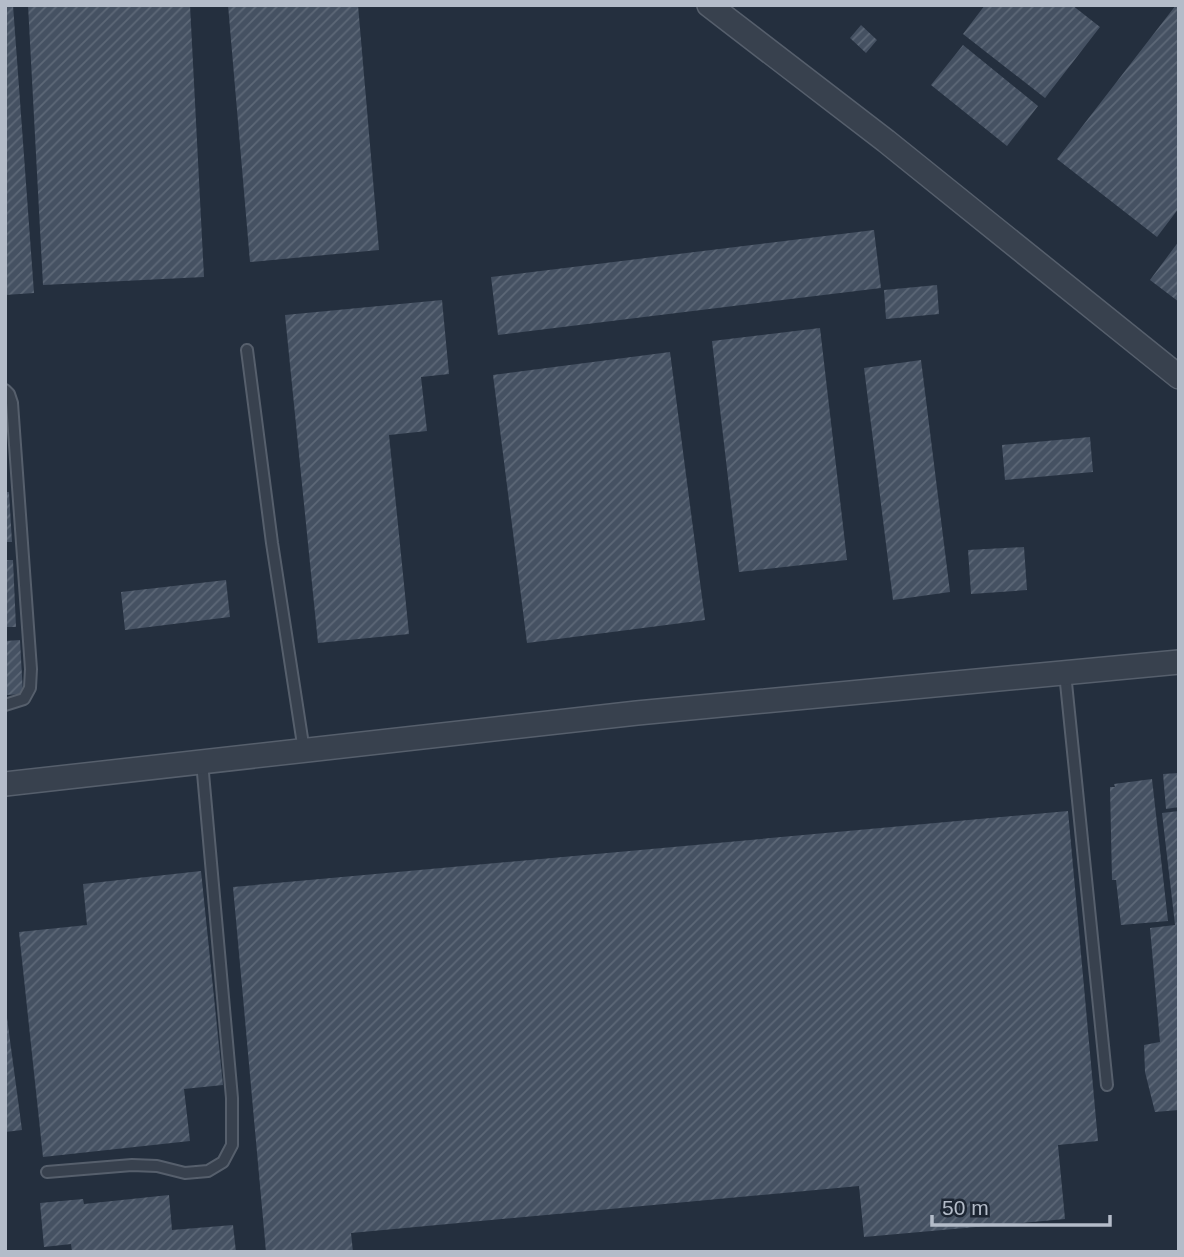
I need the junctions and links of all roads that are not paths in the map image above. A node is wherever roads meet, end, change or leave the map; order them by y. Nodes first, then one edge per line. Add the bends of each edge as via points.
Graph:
1 (709, 5) edge
2 (247, 350) dead end
3 (1179, 377) edge
4 (5, 390) edge
5 (1179, 662) edge
6 (1065, 673) junction
7 (5, 705) edge
8 (304, 751) junction
9 (202, 762) junction
10 (5, 784) edge
11 (1107, 1084) dead end
12 (47, 1172) dead end

1 - 3 street
2 - 8 lane
4 - 7 lane via 12,403 31,669 24,699
5 - 6 street
6 - 8 street via 637,713
6 - 11 lane
8 - 9 street
9 - 10 street
9 - 12 lane via 232,1098 232,1144 223,1162 208,1171 185,1173 132,1165

